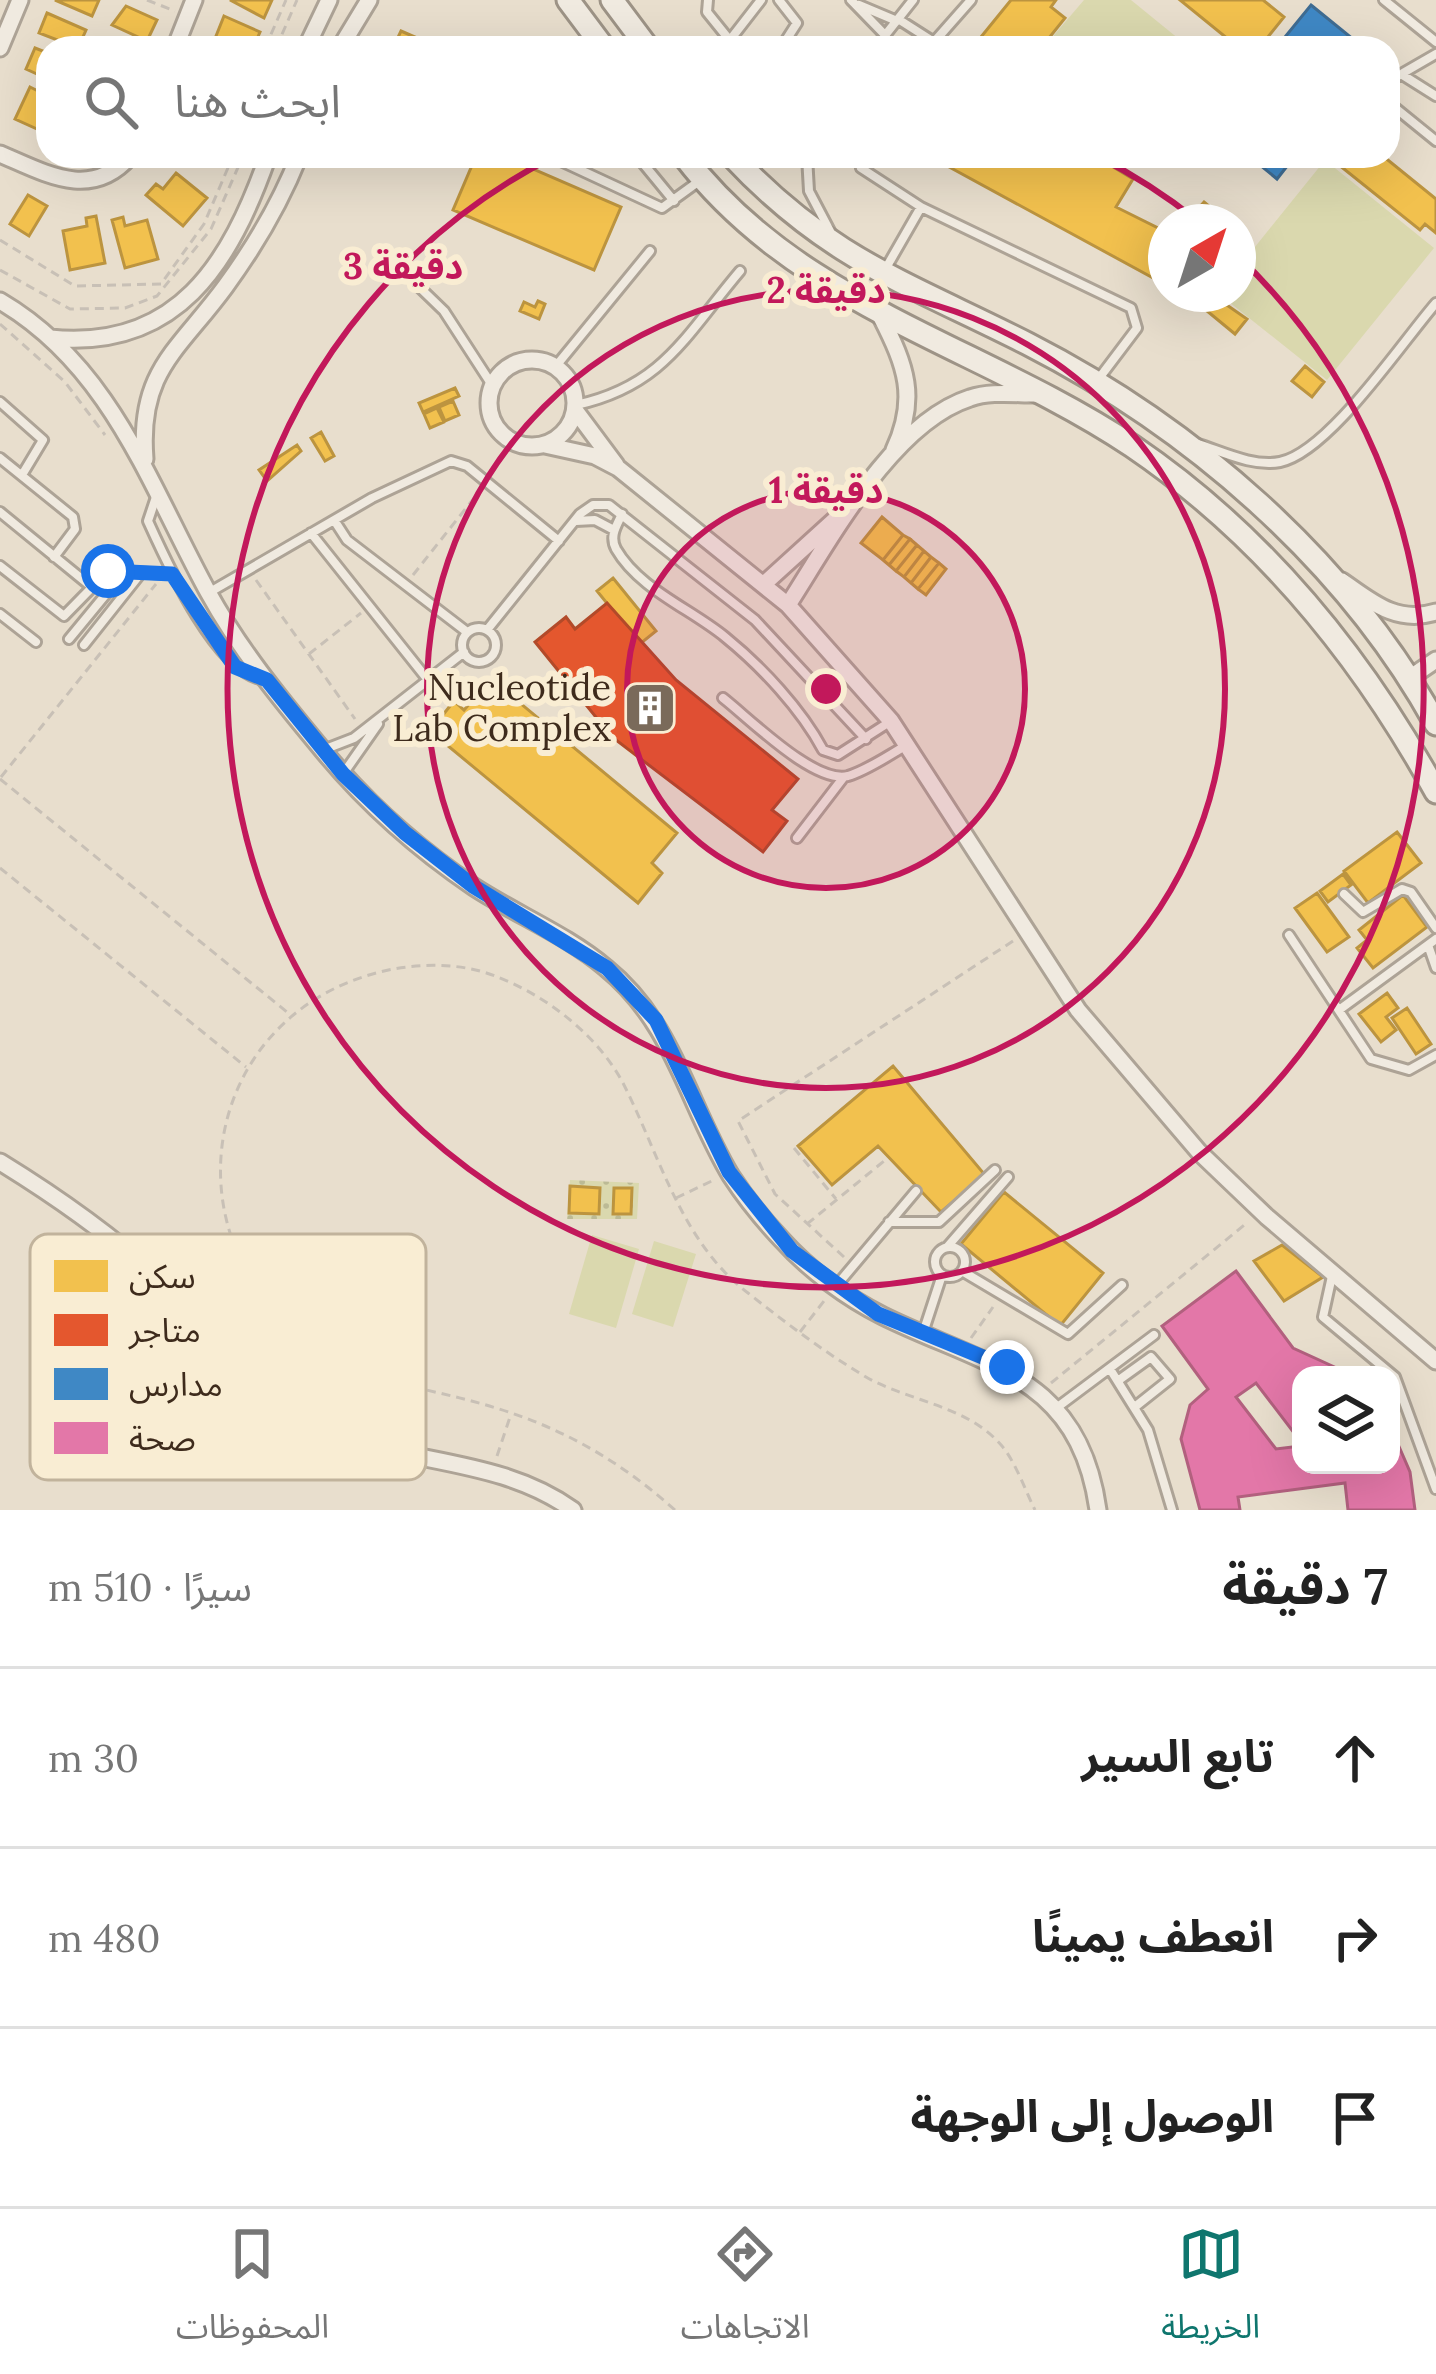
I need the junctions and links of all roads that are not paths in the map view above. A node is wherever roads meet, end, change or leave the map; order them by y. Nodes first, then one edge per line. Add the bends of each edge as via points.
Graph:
1 (19, 0) edge
2 (194, 0) edge
3 (329, 0) edge
4 (369, 0) edge
5 (568, 0) edge
6 (612, 0) edge
7 (708, 0) edge
8 (761, 0) edge
9 (779, 0) edge
10 (914, 0) edge
11 (971, 0) edge
12 (1384, 0) edge
13 (852, 1) edge
14 (897, 20) junction
15 (885, 35) joint
16 (180, 36) edge
17 (312, 36) edge
18 (347, 36) edge
19 (595, 36) edge
20 (639, 36) edge
21 (726, 36) edge
22 (738, 36) edge
23 (788, 36) edge
24 (924, 36) edge
25 (939, 36) edge
26 (1436, 42) edge
27 (0, 48) edge
28 (1436, 54) edge
29 (1401, 74) joint
30 (1436, 96) edge
31 (1400, 112) edge
32 (1436, 141) edge
33 (0, 154) edge
34 (36, 167) edge
35 (38, 168) edge
36 (117, 168) edge
37 (263, 168) edge
38 (293, 168) edge
39 (574, 168) edge
40 (647, 168) edge
41 (694, 168) edge
42 (744, 168) edge
43 (808, 168) edge
44 (861, 168) dead end
45 (703, 178) junction
46 (674, 201) junction
47 (921, 207) junction
48 (650, 251) dead end
49 (843, 254) junction
50 (740, 271) dead end
51 (882, 276) junction
52 (412, 281) dead end
53 (0, 301) edge
54 (1436, 303) edge
55 (881, 316) junction
56 (50, 338) junction
57 (556, 367) junction
58 (1096, 382) junction
59 (492, 385) junction
60 (1040, 394) junction
61 (0, 402) edge
62 (576, 408) junction
63 (1179, 437) junction
64 (545, 446) junction
65 (0, 458) edge
66 (890, 459) junction
67 (145, 462) junction
68 (618, 468) junction
69 (22, 475) junction
70 (159, 490) junction
71 (847, 510) junction
72 (0, 512) edge
73 (622, 514) junction
74 (334, 520) junction
75 (574, 521) junction
76 (614, 530) junction
77 (311, 533) junction
78 (559, 541) junction
79 (55, 556) junction
80 (1316, 563) junction
81 (0, 566) edge
82 (125, 571) junction
83 (142, 572) junction
84 (172, 574) junction
85 (764, 584) junction
86 (93, 588) junction
87 (209, 593) junction
88 (788, 605) junction
89 (1436, 612) edge
90 (0, 614) edge
91 (488, 630) junction
92 (467, 632) junction
93 (69, 639) dead end
94 (36, 642) dead end
95 (84, 645) dead end
96 (464, 652) junction
97 (1436, 660) edge
98 (1408, 679) junction
99 (267, 680) junction
100 (428, 680) junction
101 (723, 698) dead end
102 (1381, 698) junction
103 (387, 714) junction
104 (891, 721) junction
105 (1436, 724) edge
106 (866, 739) junction
107 (909, 745) junction
108 (322, 750) junction
109 (343, 774) junction
110 (844, 777) junction
111 (1436, 792) edge
112 (797, 838) dead end
113 (1344, 894) dead end
114 (1436, 928) edge
115 (1289, 935) dead end
116 (1432, 942) edge
117 (1436, 968) edge
118 (1340, 1010) junction
119 (1436, 1055) edge
120 (0, 1162) edge
121 (995, 1170) dead end
122 (1008, 1177) dead end
123 (916, 1191) dead end
124 (889, 1222) junction
125 (103, 1234) edge
126 (947, 1247) junction
127 (962, 1271) junction
128 (1332, 1274) junction
129 (942, 1275) junction
130 (1122, 1285) dead end
131 (836, 1286) junction
132 (1354, 1292) junction
133 (1328, 1298) junction
134 (922, 1335) junction
135 (1154, 1335) dead end
136 (1411, 1341) junction
137 (1436, 1347) edge
138 (1436, 1361) edge
139 (1110, 1369) junction
140 (1119, 1380) junction
141 (1136, 1406) junction
142 (1055, 1409) junction
143 (426, 1454) edge
144 (1436, 1490) edge
145 (573, 1510) edge
146 (1098, 1510) edge
147 (1172, 1510) edge

1 - 27 street
2 - 16 street
3 - 17 street
4 - 18 street
5 - 19 street
6 - 20 street
7 - 21 lane via 707,12
8 - 22 lane
9 - 23 lane via 797,22
10 - 14 lane
11 - 25 lane
12 - 26 lane
13 - 14 lane
13 - 15 lane
14 - 15 lane
14 - 24 lane
28 - 29 lane
29 - 30 lane
31 - 32 lane
33 - 34 street
35 - 36 street via 76,182
37 - 56 street via 229,245 173,313 114,338
38 - 67 street via 246,259 157,372 142,425
39 - 46 lane via 662,208
40 - 46 lane
41 - 45 street
42 - 49 street
43 - 49 lane via 809,191
44 - 47 lane
45 - 46 lane
45 - 55 street via 746,224
47 - 51 lane
47 - 58 lane via 1131,308 1137,328
48 - 57 lane
49 - 51 street
50 - 62 lane via 653,374
51 - 58 street
52 - 59 lane via 444,311
53 - 56 street
54 - 63 lane via 1298,456 1255,462
55 - 60 street
55 - 66 street via 910,387
56 - 67 street
57 - 59 street via 527,359
57 - 62 street via 574,390
58 - 63 street
59 - 64 street via 488,405 506,439
60 - 66 street via 953,405
60 - 102 street via 1214,508 1290,580
61 - 69 lane via 43,440
62 - 64 street
62 - 68 street
63 - 80 street
64 - 68 street
65 - 69 lane
66 - 71 street
67 - 70 street
68 - 85 street
69 - 79 lane via 73,517 75,529
70 - 84 lane via 148,521
70 - 87 street
71 - 85 street
71 - 88 street
72 - 79 lane
73 - 75 lane via 593,505
73 - 76 lane
73 - 106 lane via 755,620
74 - 77 lane
74 - 78 lane via 451,460
74 - 92 lane via 347,540
75 - 76 lane
75 - 78 lane
76 - 106 lane via 617,551 678,608 735,646 809,724 823,750 838,755
77 - 87 lane
77 - 100 lane
78 - 91 lane
79 - 86 lane
80 - 89 street via 1391,613
80 - 98 street
81 - 86 lane via 60,616
82 - 83 lane
82 - 86 lane via 108,571
82 - 93 lane
83 - 84 lane
83 - 95 lane
84 - 99 lane via 235,667
85 - 88 street
87 - 99 street
88 - 104 street
90 - 94 lane
91 - 92 lane
91 - 96 lane via 496,643 491,657 476,662
92 - 96 lane
96 - 100 lane
97 - 98 street
98 - 102 street
98 - 105 street
99 - 108 street
100 - 103 lane
101 - 110 lane via 820,773
102 - 111 street
103 - 108 lane
103 - 109 lane
104 - 106 lane
104 - 107 street
107 - 110 lane
107 - 128 street via 1024,933 1136,1083
108 - 109 street
109 - 131 street via 473,886 607,968 656,1020 729,1172 780,1238
110 - 112 lane
113 - 114 lane via 1363,912 1402,889 1411,892
115 - 118 lane
116 - 117 lane
116 - 118 lane
118 - 119 lane via 1371,1059 1389,1068 1409,1070
120 - 125 street
121 - 124 lane via 934,1224
122 - 126 lane
123 - 124 lane
124 - 131 lane
126 - 127 lane via 964,1257
126 - 129 lane via 935,1257
127 - 129 lane
127 - 130 lane via 1068,1334
128 - 132 street
128 - 133 lane
129 - 134 lane
131 - 134 street
132 - 133 lane
132 - 136 street
133 - 144 lane via 1326,1320 1395,1378
134 - 142 street via 1007,1367
135 - 139 lane
136 - 137 street
136 - 138 street
139 - 140 lane
139 - 142 lane
140 - 141 lane
140 - 141 lane via 1148,1358 1170,1379
141 - 147 lane
142 - 146 street via 1080,1448
143 - 145 street via 493,1471

